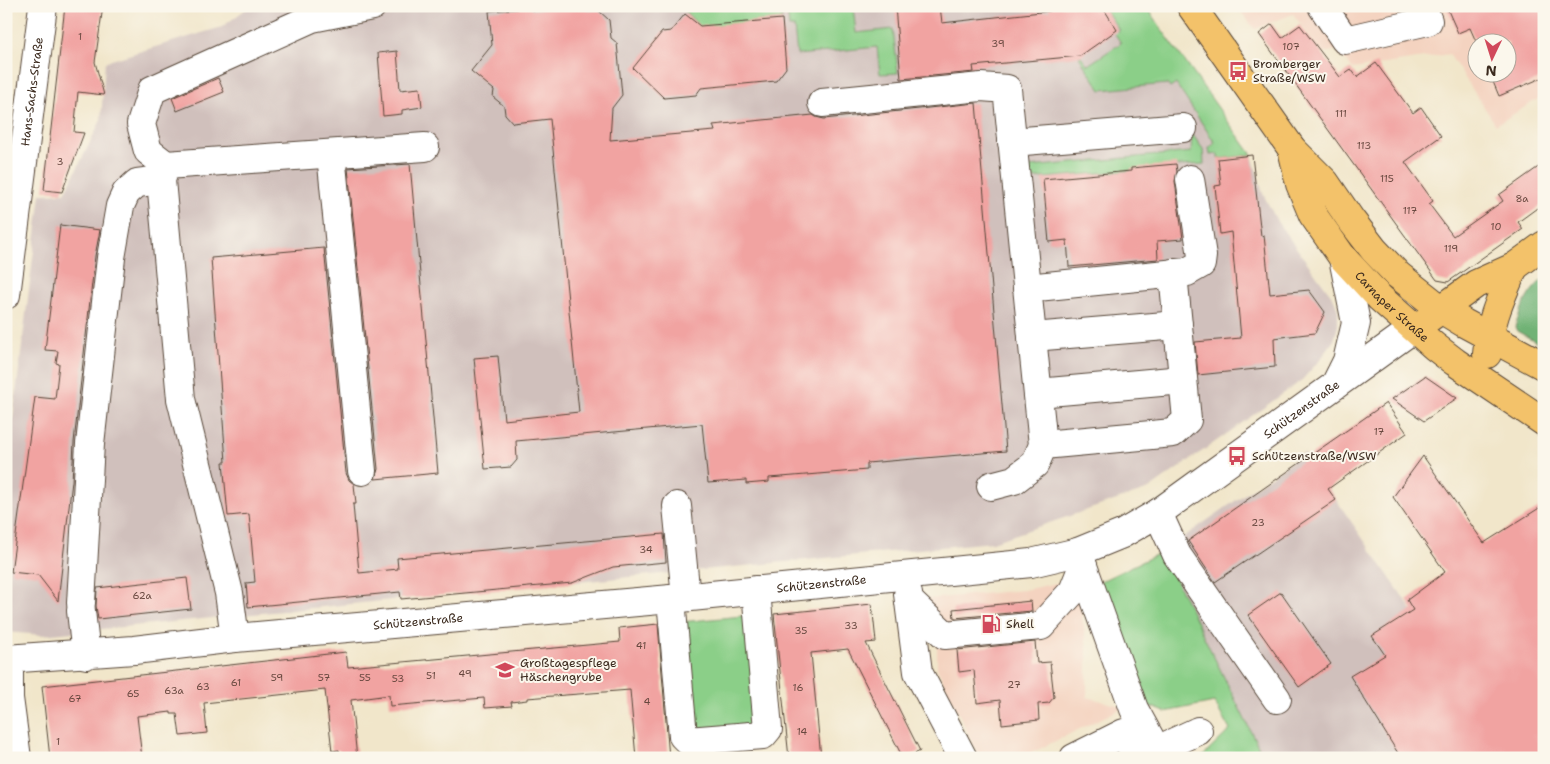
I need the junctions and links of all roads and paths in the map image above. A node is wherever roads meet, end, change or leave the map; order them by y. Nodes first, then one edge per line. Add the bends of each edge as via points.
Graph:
1 (43, 6) edge
2 (372, 6) edge
3 (1322, 6) edge
4 (1422, 6) edge
5 (1195, 7) edge
6 (822, 103) dead end
7 (1183, 128) dead end
8 (1012, 142) junction
9 (425, 147) dead end
10 (1292, 149) junction
11 (331, 154) junction
12 (164, 173) junction
13 (1190, 179) dead end
14 (1544, 245) edge
15 (1343, 258) junction
16 (1514, 267) junction
17 (1173, 273) junction
18 (1027, 288) junction
19 (6, 295) edge
20 (1441, 309) junction
21 (1178, 325) junction
22 (1413, 329) junction
23 (1032, 337) junction
24 (1488, 337) junction
25 (1544, 366) edge
26 (1184, 380) junction
27 (1486, 383) junction
28 (1335, 385) junction
29 (1038, 393) junction
30 (1544, 422) edge
31 (1043, 445) junction
32 (362, 471) dead end
33 (991, 486) dead end
34 (677, 506) dead end
35 (1158, 513) junction
36 (1080, 559) junction
37 (908, 588) junction
38 (756, 590) junction
39 (678, 598) junction
40 (235, 638) junction
41 (86, 654) junction
42 (8, 660) edge
43 (1277, 699) dead end
44 (1198, 731) dead end
45 (1152, 755) edge
46 (17, 758) edge
47 (963, 758) edge
48 (1074, 758) edge

1 - 19 street, Hans-Sachs-Straße
2 - 12 street via 312,18 152,90 141,124 148,151
3 - 4 street via 1346,40 1428,21
5 - 10 main road, Carnaper Straße
6 - 8 street via 981,87 1007,89
7 - 8 street
8 - 18 street
9 - 11 street
10 - 15 main road, Carnaper Straße via 1300,184 1313,215
10 - 20 main road, Carnaper Straße via 1325,182 1374,250 1398,275
11 - 12 street
11 - 32 street
12 - 40 street via 181,399 229,593
12 - 41 street via 137,183 126,193 120,206 111,258 90,444 81,607
13 - 17 street via 1201,264 1187,272
14 - 16 main road, Schützenstraße
15 - 22 main road, Carnaper Straße
15 - 28 street via 1356,323 1347,361
16 - 20 main road, Schützenstraße via 1476,284
16 - 24 main road via 1494,313
17 - 18 street
17 - 21 street
18 - 23 street
20 - 22 main road, Schützenstraße
20 - 24 main road, Carnaper Straße
21 - 23 street
21 - 26 street
22 - 27 main road, Carnaper Straße
22 - 28 street, Schützenstraße
23 - 29 street
24 - 25 main road, Carnaper Straße
24 - 27 main road
26 - 29 street
26 - 31 street via 1187,420 1173,433
27 - 30 main road, Carnaper Straße
28 - 35 street, Schützenstraße
29 - 31 street
31 - 33 street via 1035,464 1014,480
34 - 39 street
35 - 36 street, Schützenstraße
35 - 43 street via 1176,555
36 - 37 street, Schützenstraße via 1031,563
36 - 37 street via 1073,591 1041,626 945,635
36 - 45 street
37 - 38 street, Schützenstraße
37 - 47 street via 918,672
38 - 39 street, Schützenstraße
38 - 39 street via 768,729 763,735 688,741 683,736
39 - 40 street, Schützenstraße
40 - 41 street, Schützenstraße
41 - 42 street, Schützenstraße
42 - 46 street
44 - 45 street
45 - 48 street via 1124,733

